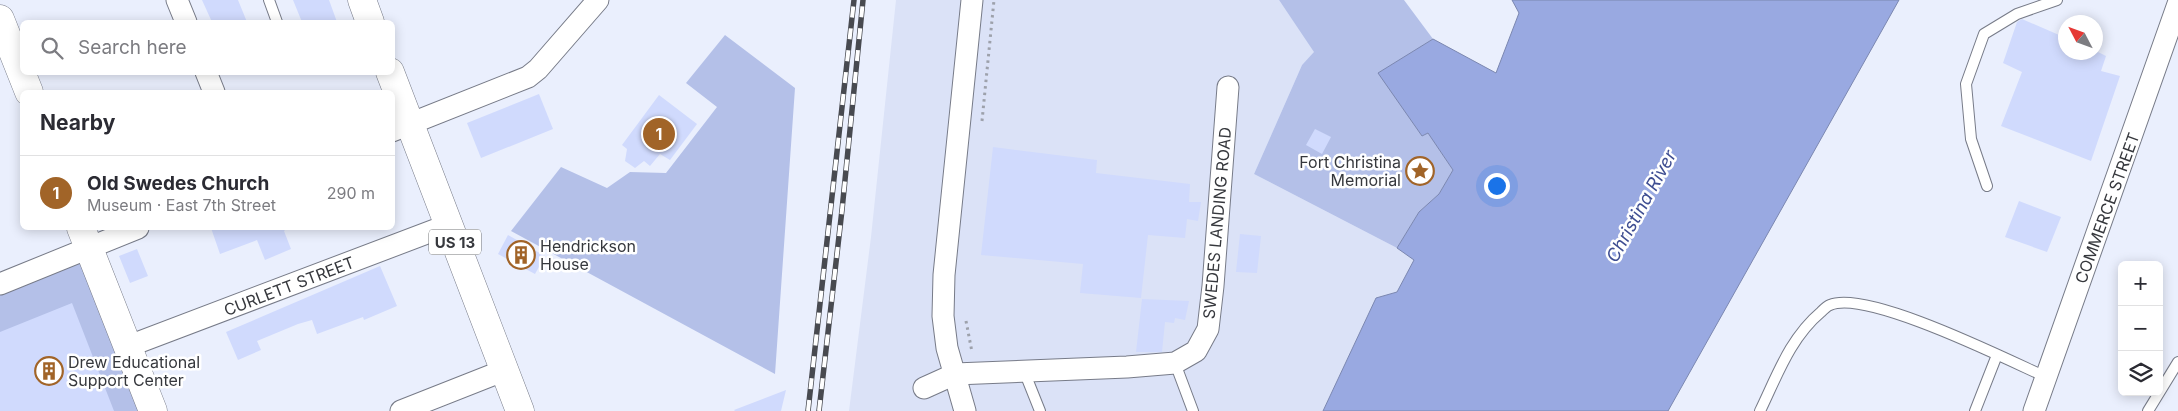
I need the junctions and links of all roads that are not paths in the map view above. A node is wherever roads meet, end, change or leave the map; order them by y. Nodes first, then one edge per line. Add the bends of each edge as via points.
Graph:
1 (176, 0) edge
2 (268, 0) edge
3 (362, 0) edge
4 (972, 0) edge
5 (2057, 0) edge
6 (2173, 0) edge
7 (595, 2) edge
8 (2178, 2) edge
9 (0, 20) edge
10 (185, 20) edge
11 (276, 20) edge
12 (369, 20) edge
13 (2170, 49) edge
14 (20, 71) edge
15 (21, 75) edge
16 (207, 75) edge
17 (391, 75) edge
18 (1228, 86) dead end
19 (27, 90) edge
20 (213, 90) edge
21 (394, 90) edge
22 (395, 97) edge
23 (401, 128) edge
24 (1987, 186) dead end
25 (448, 225) junction
26 (126, 230) edge
27 (85, 237) edge
28 (0, 284) edge
29 (129, 346) junction
30 (1997, 355) junction
31 (2178, 362) edge
32 (1175, 363) junction
33 (505, 370) junction
34 (1024, 371) junction
35 (954, 374) junction
36 (2046, 377) junction
37 (924, 388) dead end
38 (153, 411) edge
39 (401, 411) edge
40 (520, 411) edge
41 (965, 411) edge
42 (1040, 411) edge
43 (1193, 411) edge
44 (1760, 411) edge
45 (1975, 411) edge
46 (2034, 411) edge
47 (2148, 411) edge

1 - 10 street
2 - 11 lane
3 - 12 main road
4 - 35 street via 944,275 943,316
5 - 24 lane via 2017,14 1984,34 1966,84 1971,139
6 - 8 lane
7 - 23 street via 528,77
8 - 13 street, COMMERCE STREET
9 - 14 main road
13 - 36 street, COMMERCE STREET
15 - 19 main road
16 - 20 street
17 - 21 main road, US 13
18 - 32 street, SWEDES LANDING ROAD via 1208,329 1196,351
22 - 23 main road, US 13
23 - 25 main road, US 13
25 - 29 street, CURLETT STREET
25 - 33 main road, US 13
26 - 27 street
27 - 28 street
27 - 29 main road
29 - 38 main road
30 - 36 lane
30 - 44 lane via 1884,310 1854,302 1830,305 1792,344
30 - 45 lane
31 - 47 lane
32 - 34 street, SWEDES LANDING ROAD
32 - 43 lane
33 - 39 street
33 - 40 main road, US 13
34 - 35 street, SWEDES LANDING ROAD
34 - 42 lane
35 - 37 street, SWEDES LANDING ROAD
35 - 41 street
36 - 46 street, COMMERCE STREET

